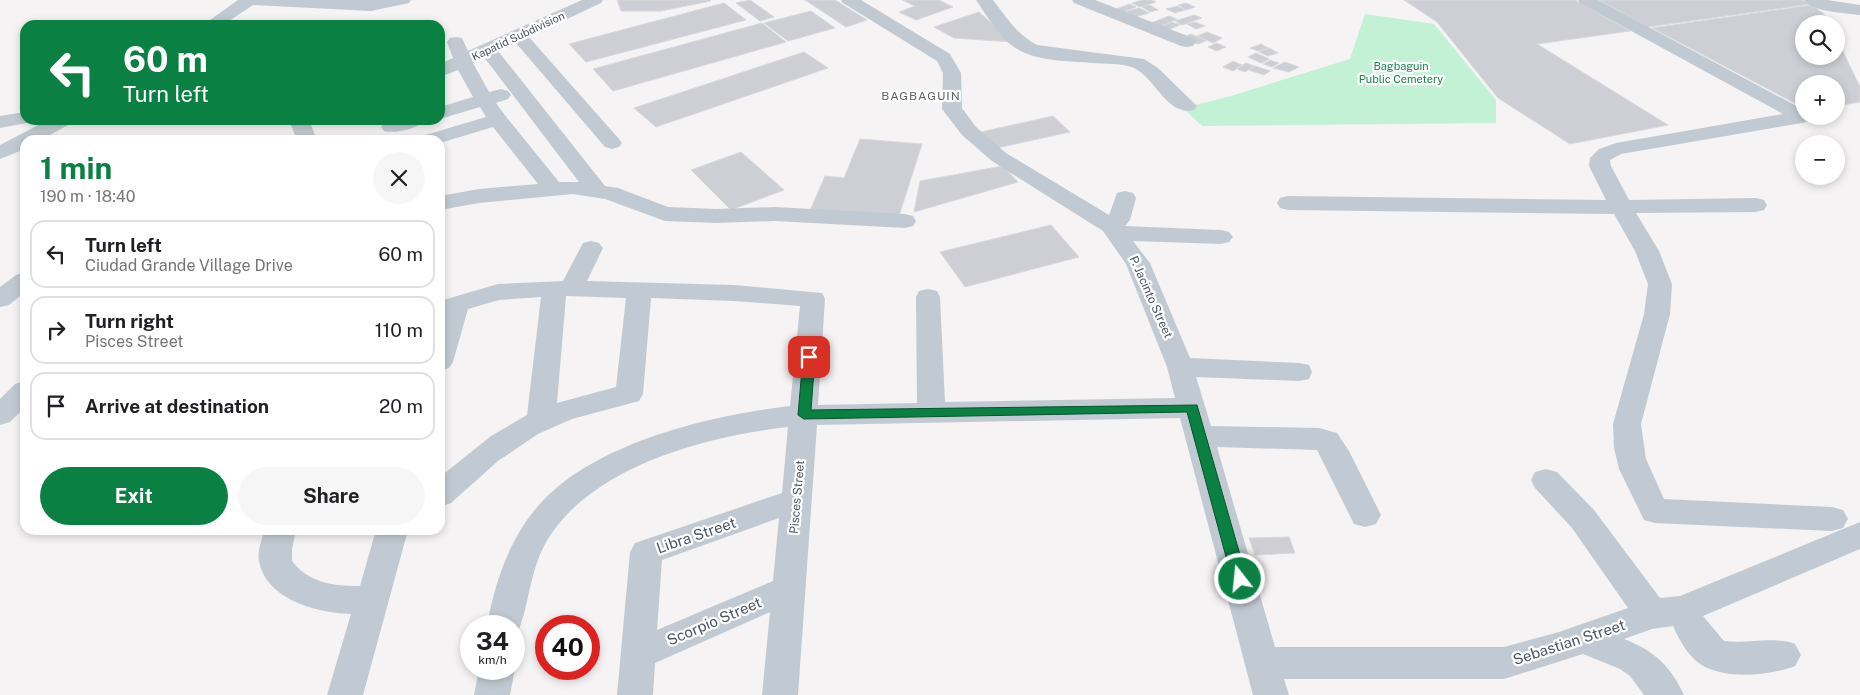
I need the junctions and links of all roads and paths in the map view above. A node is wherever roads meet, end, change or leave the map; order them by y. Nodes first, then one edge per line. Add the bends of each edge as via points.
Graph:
1 (250, 0) edge
2 (403, 0) edge
3 (595, 0) edge
4 (849, 0) edge
5 (984, 0) edge
6 (1080, 0) edge
7 (1586, 0) edge
8 (1812, 0) edge
9 (1860, 10) edge
10 (220, 20) edge
11 (519, 36) junction
12 (456, 42) dead end
13 (1188, 42) dead end
14 (488, 50) junction
15 (462, 62) junction
16 (445, 69) edge
17 (555, 79) junction
18 (519, 90) junction
19 (485, 100) junction
20 (1187, 106) dead end
21 (445, 112) edge
22 (20, 119) edge
23 (498, 119) junction
24 (0, 122) edge
25 (54, 125) edge
26 (35, 135) edge
27 (445, 135) edge
28 (20, 143) edge
29 (612, 143) dead end
30 (0, 153) edge
31 (553, 188) junction
32 (597, 190) junction
33 (1125, 198) dead end
34 (445, 201) edge
35 (1288, 203) dead end
36 (1756, 204) dead end
37 (1621, 208) junction
38 (904, 221) dead end
39 (1114, 230) junction
40 (1221, 237) dead end
41 (591, 248) dead end
42 (20, 284) edge
43 (562, 288) junction
44 (639, 289) junction
45 (928, 297) dead end
46 (0, 299) edge
47 (448, 306) edge
48 (445, 327) edge
49 (1180, 367) junction
50 (1299, 372) dead end
51 (20, 396) edge
52 (1192, 408) junction
53 (931, 412) junction
54 (0, 414) edge
55 (804, 415) junction
56 (541, 420) junction
57 (1200, 436) junction
58 (1546, 480) dead end
59 (445, 491) edge
60 (796, 500) junction
61 (1365, 515) dead end
62 (1846, 527) edge
63 (279, 535) edge
64 (394, 535) edge
65 (789, 589) junction
66 (371, 600) junction
67 (1667, 612) junction
68 (506, 615) edge
69 (1584, 638) junction
70 (638, 654) junction
71 (1783, 655) dead end
72 (1262, 663) junction
73 (495, 680) edge
74 (345, 695) edge
75 (492, 695) edge
76 (634, 695) edge
77 (780, 695) edge
78 (1271, 695) edge
79 (1666, 695) edge

1 - 2 street via 371,6
1 - 10 street
3 - 11 street, Kapatid Subdivision
4 - 39 street, P. Jacinto Street via 944,58 952,73 952,109 984,144
5 - 20 street via 1014,38 1027,47 1049,53 1138,63
6 - 13 street
7 - 37 street via 1802,117 1606,153 1600,158 1600,166
8 - 9 street via 1828,6
11 - 14 street, Kapatid Subdivision
11 - 17 street
12 - 15 street
14 - 15 street, Kapatid Subdivision
14 - 18 street
15 - 16 street, Kapatid Subdivision
15 - 19 street
17 - 18 street
17 - 29 street
18 - 19 street
18 - 32 street
19 - 21 street
19 - 23 street
22 - 24 street
23 - 27 street
23 - 31 street
25 - 26 street
28 - 30 street
31 - 32 street
31 - 34 street
32 - 38 street via 633,200 665,214 775,214
33 - 39 street
35 - 37 street
36 - 37 street
37 - 62 street via 1647,251 1660,284 1657,314 1627,424 1626,440 1639,483 1655,511
39 - 40 street
39 - 49 street, P. Jacinto Street via 1138,263
41 - 43 street
42 - 46 street
43 - 44 street
43 - 47 street via 498,292
43 - 56 street
44 - 55 street, Pisces Street via 813,299
44 - 56 street via 629,394
45 - 53 street
47 - 48 street
49 - 50 street
49 - 52 street, P. Jacinto Street
51 - 54 street
52 - 53 street
52 - 57 street, P. Jacinto Street
53 - 55 street
55 - 60 street, Pisces Street
55 - 68 street via 773,417 699,433 627,460 592,479 561,501 536,533 520,563
56 - 59 street via 487,456
57 - 61 street via 1327,441
57 - 72 street, P. Jacinto Street
58 - 67 street
60 - 65 street, Pisces Street
60 - 70 street, Libra Street via 646,552
62 - 67 street, Sebastian Street
63 - 66 street via 275,561 282,574 298,588 319,597 344,601
64 - 66 street
65 - 70 street, Scorpio Street
65 - 77 street, Pisces Street
66 - 74 street
67 - 69 street, Sebastian Street
67 - 71 street via 1687,622 1716,655
69 - 72 street, Sebastian Street via 1504,664
69 - 79 street via 1632,658 1642,665
70 - 76 street, Libra Street
72 - 78 street, P. Jacinto Street
73 - 75 street

